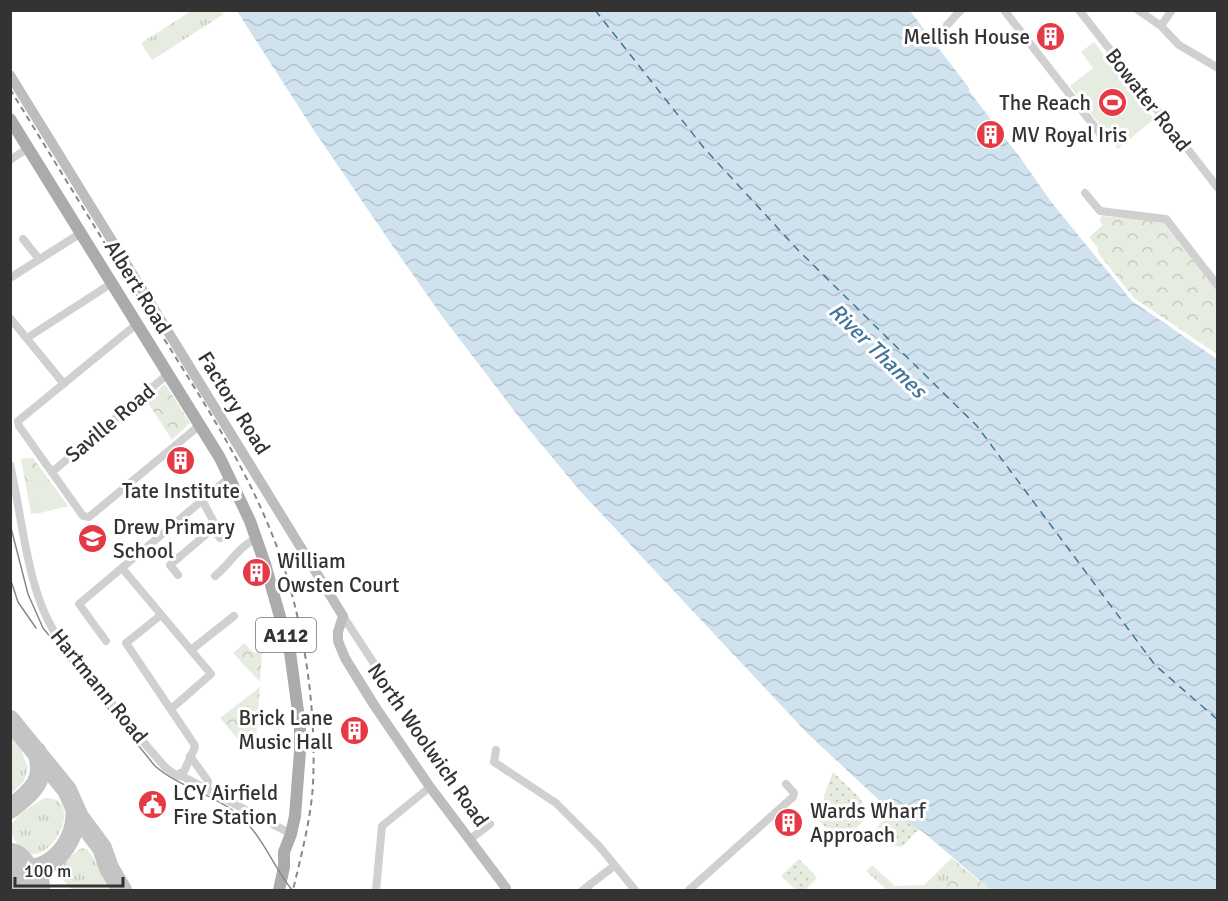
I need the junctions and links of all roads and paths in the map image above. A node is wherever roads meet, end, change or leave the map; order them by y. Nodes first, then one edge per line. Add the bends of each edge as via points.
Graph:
1 (961, 10) edge
2 (1004, 10) edge
3 (1079, 10) edge
4 (1138, 10) edge
5 (1172, 10) edge
6 (947, 25) dead end
7 (1161, 26) junction
8 (1218, 68) edge
9 (10, 75) edge
10 (10, 119) edge
11 (1105, 140) dead end
12 (28, 148) junction
13 (10, 159) edge
14 (1218, 188) edge
15 (1085, 193) dead end
16 (81, 233) junction
17 (23, 239) dead end
18 (39, 259) junction
19 (10, 278) edge
20 (112, 283) junction
21 (1218, 286) edge
22 (10, 318) edge
23 (138, 323) junction
24 (27, 338) junction
25 (168, 374) junction
26 (64, 384) junction
27 (200, 425) junction
28 (10, 465) edge
29 (52, 472) junction
30 (230, 477) junction
31 (202, 500) junction
32 (213, 529) junction
33 (220, 538) dead end
34 (256, 538) junction
35 (122, 568) junction
36 (178, 575) dead end
37 (215, 576) dead end
38 (161, 615) junction
39 (234, 616) dead end
40 (343, 616) junction
41 (106, 641) dead end
42 (191, 650) junction
43 (390, 688) dead end
44 (171, 709) junction
45 (496, 750) dead end
46 (190, 756) junction
47 (186, 766) junction
48 (197, 767) junction
49 (182, 776) junction
50 (786, 784) dead end
51 (430, 787) junction
52 (207, 789) junction
53 (490, 824) dead end
54 (291, 834) junction
55 (469, 840) junction
56 (614, 866) junction
57 (279, 891) edge
58 (376, 891) edge
59 (506, 891) edge
60 (583, 891) edge
61 (635, 891) edge
62 (689, 891) edge

1 - 6 street
2 - 11 street
3 - 14 street, Bowater Road
4 - 7 street
5 - 7 street
7 - 8 street via 1179,45
9 - 40 street, Factory Road
10 - 12 main road, Albert Road / A112
12 - 13 street
12 - 16 main road, Albert Road / A112
15 - 21 street via 1100,212 1164,218
16 - 18 street
16 - 20 main road, Albert Road / A112
17 - 18 street
18 - 19 street
20 - 23 main road, Albert Road / A112
20 - 24 street
22 - 24 street
23 - 25 main road, Albert Road / A112
23 - 26 street
24 - 26 street
25 - 27 main road, Albert Road / A112
25 - 29 street, Saville Road
26 - 29 street via 18,421
27 - 29 street via 89,517 83,516
27 - 30 main road, Albert Road / A112
28 - 49 street, Hartmann Road via 36,590 46,616 60,640 145,744 172,773
30 - 31 street
30 - 34 main road, A112
31 - 32 street via 216,526
31 - 35 street
32 - 33 street
32 - 36 street via 170,565
34 - 37 street
34 - 54 main road, A112 via 284,627 296,692 300,751
35 - 38 street
35 - 41 street via 79,604
38 - 42 street
38 - 44 street via 126,643
39 - 42 street
40 - 43 street, Factory Road
40 - 51 street, North Woolwich Road via 338,632 340,649
42 - 44 street via 211,674
44 - 46 street via 194,744
45 - 56 street via 494,762 556,803
46 - 47 street
46 - 48 street
47 - 48 street
47 - 49 street
48 - 52 street via 208,781
49 - 52 street, Hartmann Road
50 - 62 street via 793,797
51 - 55 street, North Woolwich Road
51 - 58 street via 382,826
52 - 54 street, Hartmann Road
53 - 55 street
54 - 57 main road, A112 via 284,852
55 - 59 street, North Woolwich Road
56 - 60 street
56 - 61 street

